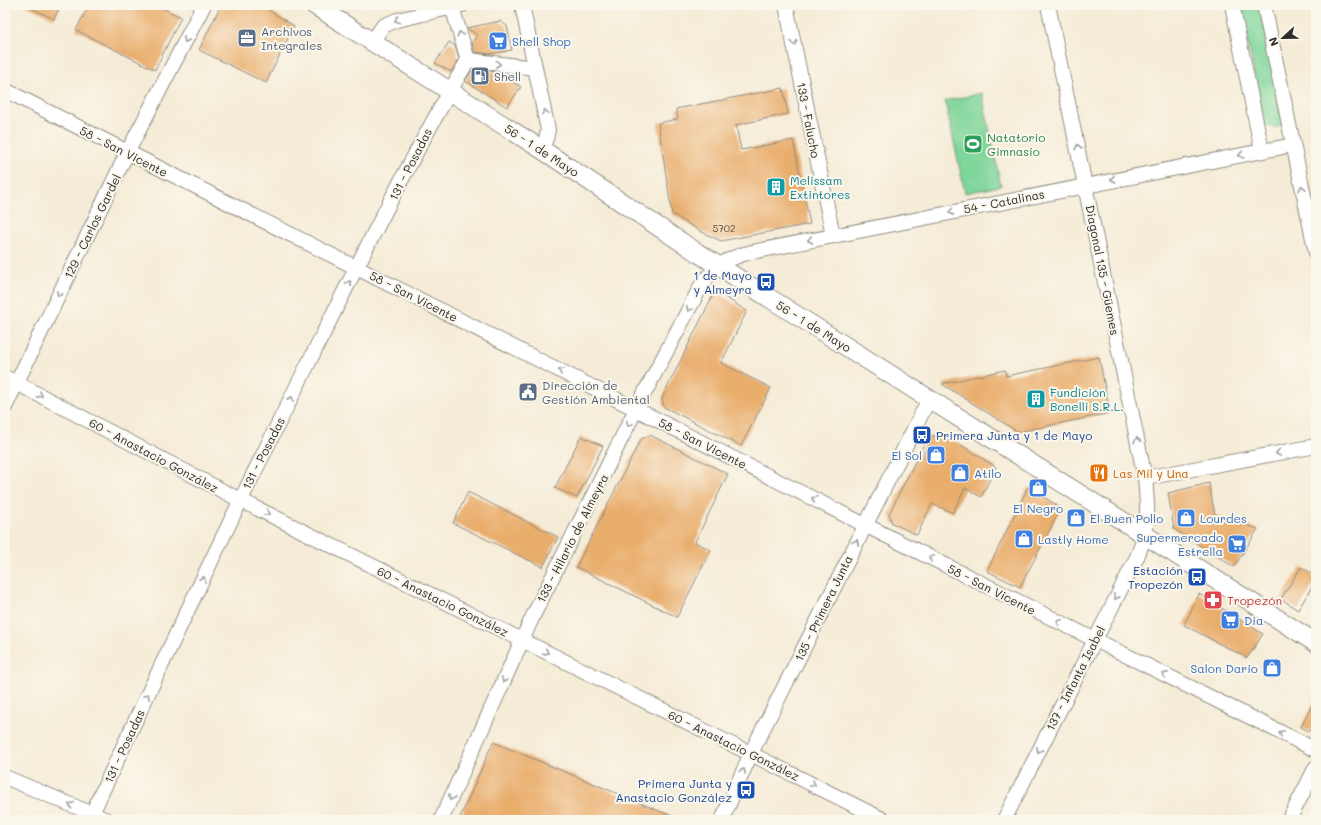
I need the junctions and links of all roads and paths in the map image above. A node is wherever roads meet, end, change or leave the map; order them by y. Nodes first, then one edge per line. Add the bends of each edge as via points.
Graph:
1 (204, 5) edge
2 (314, 5) edge
3 (522, 5) edge
4 (786, 5) edge
5 (1048, 5) edge
6 (1232, 5) edge
7 (1264, 5) edge
8 (457, 6) edge
9 (372, 42) junction
10 (468, 60) junction
11 (535, 68) junction
12 (5, 90) edge
13 (449, 92) junction
14 (1293, 145) junction
15 (541, 149) junction
16 (1262, 151) junction
17 (127, 153) junction
18 (1086, 185) junction
19 (833, 236) junction
20 (1316, 253) edge
21 (718, 266) junction
22 (356, 267) junction
23 (11, 380) edge
24 (929, 399) junction
25 (5, 407) edge
26 (636, 409) junction
27 (1316, 446) edge
28 (1145, 478) junction
29 (240, 500) junction
30 (865, 525) junction
31 (1146, 536) junction
32 (522, 640) junction
33 (1094, 640) junction
34 (1316, 643) edge
35 (1316, 750) edge
36 (751, 753) junction
37 (1316, 767) edge
38 (5, 777) edge
39 (90, 817) edge
40 (107, 820) edge
41 (441, 820) edge
42 (722, 820) edge
43 (884, 820) edge
44 (1004, 820) edge
45 (1290, 820) edge

1 -> 17 street, 129 - Carlos Gardel
2 - 9 main road, 56 - 1 de Mayo
3 - 11 street
4 -> 19 street, 133 - Falucho
18 -> 5 street, Diagonal 135 - Güemes
6 - 16 street
7 - 14 street
8 -> 9 street via 397,20 383,26
10 -> 8 street
9 - 13 main road, 56 - 1 de Mayo
10 -> 11 street
10 - 13 street, 131 - Posadas
15 -> 11 street via 548,130
12 - 17 street, 58 - San Vicente
13 - 15 main road, 56 - 1 de Mayo
13 - 22 street, 131 - Posadas
14 - 16 street, 54 - Catalinas
20 -> 14 street
15 - 21 main road, 56 - 1 de Mayo
16 -> 18 street, 54 - Catalinas
17 - 22 street, 58 - San Vicente
17 -> 23 street, 129 - Carlos Gardel
18 -> 19 street, 54 - Catalinas
28 -> 18 street, Diagonal 135 - Güemes
19 -> 21 street, 54 - Catalinas via 739,255
21 - 24 main road, 56 - 1 de Mayo
21 -> 26 street, 133 - Hilario de Almeyra via 700,286
26 -> 22 street, 58 - San Vicente
29 -> 22 street, 131 - Posadas
23 - 25 street, 129 - Carlos Gardel
23 -> 29 street, 60 - Anastacio González
24 - 30 street, 135 - Primera Junta
24 - 31 main road, 56 - 1 de Mayo
30 -> 26 street, 58 - San Vicente
26 -> 32 street, 133 - Hilario de Almeyra
27 -> 28 street
28 - 31 street, Diagonal 135 - Güemes via 1148,506
29 -> 32 street, 60 - Anastacio González
39 -> 29 street, 131 - Posadas
33 -> 30 street, 58 - San Vicente
36 -> 30 street, 135 - Primera Junta
31 -> 33 street, 137 - Infanta Isabel
31 - 34 main road, 56 - 1 de Mayo
32 -> 36 street, 60 - Anastacio González
32 -> 41 street, 133 - Hilario de Almeyra
35 -> 33 street, 58 - San Vicente
33 -> 44 street, 137 - Infanta Isabel
42 -> 36 street, 135 - Primera Junta
36 -> 43 street, 60 - Anastacio González
37 - 45 street
39 -> 38 street
39 - 40 street

